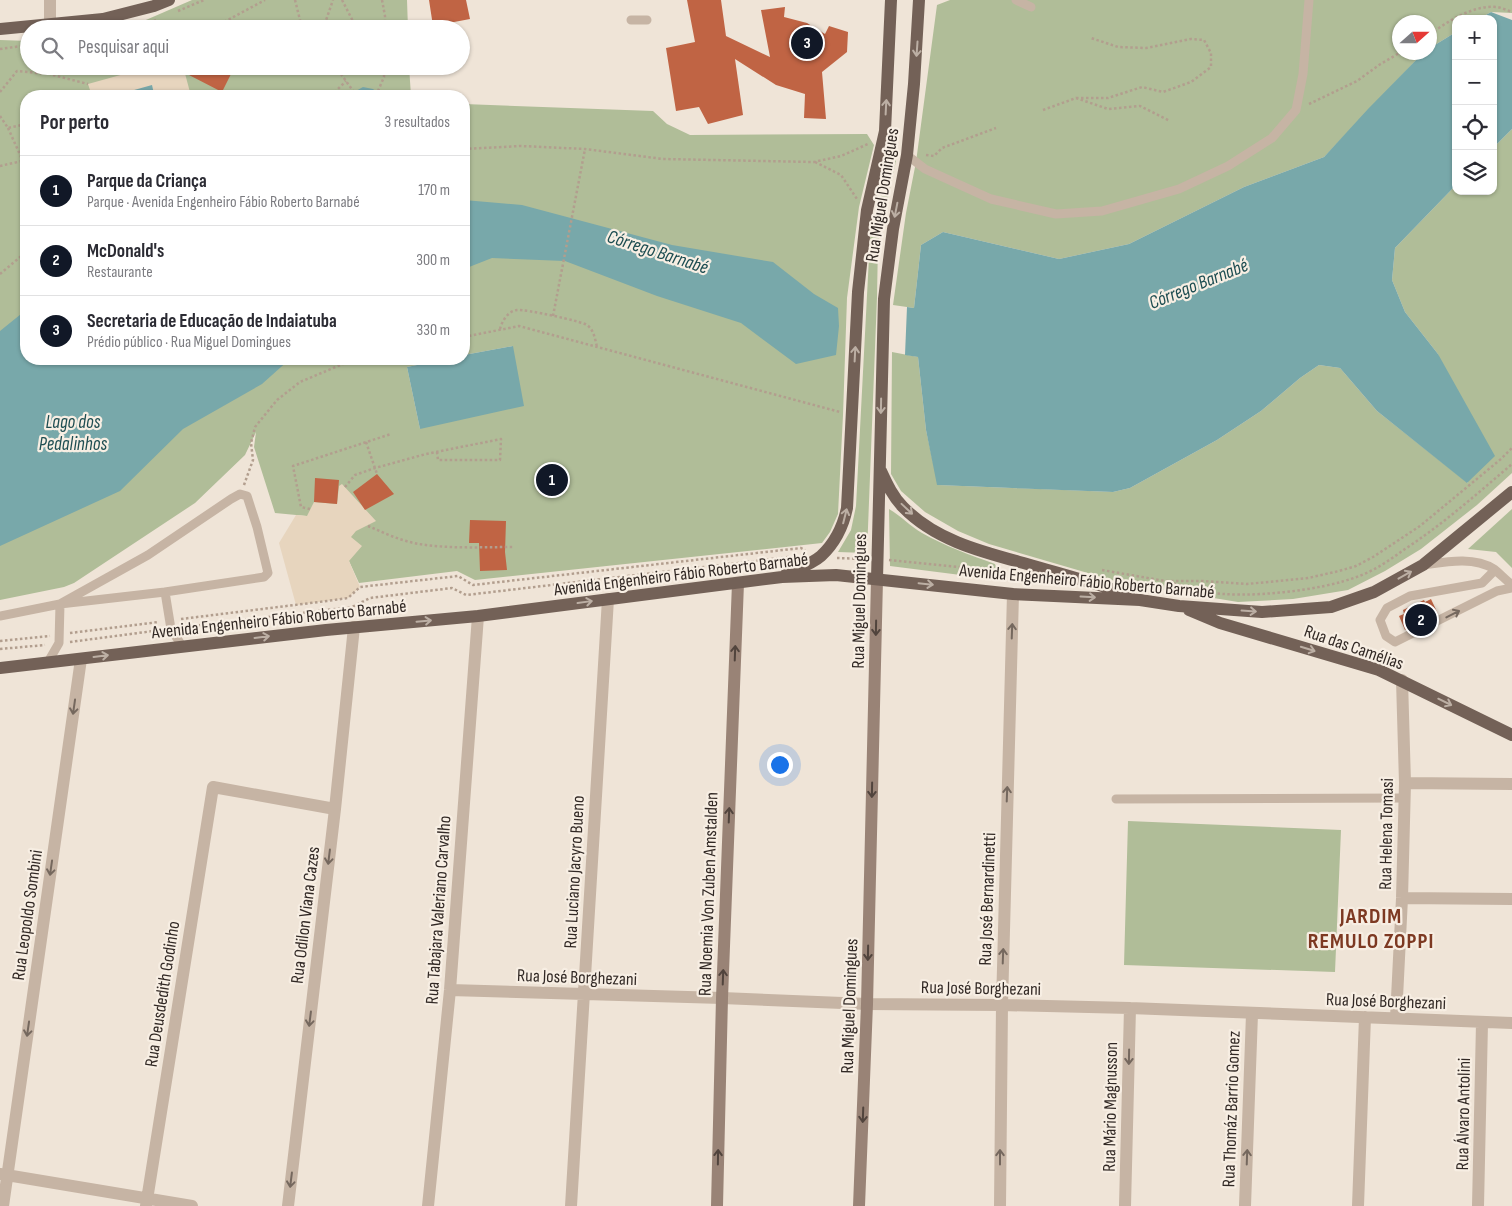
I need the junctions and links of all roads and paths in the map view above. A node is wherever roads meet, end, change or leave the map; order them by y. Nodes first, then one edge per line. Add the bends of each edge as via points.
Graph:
1 (50, 0) edge
2 (169, 0) edge
3 (265, 0) edge
4 (295, 0) edge
5 (333, 0) edge
6 (342, 0) edge
7 (382, 0) edge
8 (891, 0) edge
9 (918, 0) edge
10 (1016, 0) edge
11 (1309, 0) edge
12 (1031, 7) dead end
13 (1512, 12) edge
14 (50, 20) edge
15 (94, 20) edge
16 (228, 20) edge
17 (300, 20) edge
18 (325, 20) edge
19 (352, 20) edge
20 (385, 20) edge
21 (631, 20) dead end
22 (647, 20) dead end
23 (20, 27) edge
24 (0, 29) edge
25 (1437, 29) edge
26 (1091, 38) dead end
27 (20, 46) edge
28 (0, 48) edge
29 (1392, 57) edge
30 (20, 71) edge
31 (54, 75) edge
32 (341, 75) edge
33 (384, 75) edge
34 (346, 81) junction
35 (88, 84) dead end
36 (337, 90) edge
37 (353, 90) edge
38 (379, 90) edge
39 (0, 92) edge
40 (1076, 98) junction
41 (1043, 110) dead end
42 (1296, 110) junction
43 (0, 116) edge
44 (1170, 121) dead end
45 (20, 125) edge
46 (8, 128) junction
47 (996, 128) dead end
48 (869, 144) dead end
49 (470, 149) edge
50 (585, 150) junction
51 (907, 155) junction
52 (20, 156) edge
53 (20, 161) edge
54 (814, 162) junction
55 (0, 166) edge
56 (867, 210) junction
57 (20, 257) edge
58 (0, 274) edge
59 (553, 316) junction
60 (500, 329) junction
61 (470, 336) edge
62 (597, 347) junction
63 (340, 365) edge
64 (852, 415) junction
65 (391, 434) dead end
66 (366, 442) junction
67 (1512, 448) edge
68 (437, 452) junction
69 (1512, 464) edge
70 (375, 468) junction
71 (880, 469) junction
72 (377, 474) dead end
73 (345, 487) dead end
74 (1512, 492) edge
75 (240, 494) junction
76 (310, 509) dead end
77 (368, 526) dead end
78 (514, 547) dead end
79 (790, 557) dead end
80 (820, 557) junction
81 (878, 559) junction
82 (1422, 565) junction
83 (1093, 570) dead end
84 (1495, 570) junction
85 (998, 571) dead end
86 (782, 577) junction
87 (877, 579) junction
88 (1165, 581) junction
89 (738, 583) junction
90 (1512, 586) edge
91 (165, 592) junction
92 (1012, 594) junction
93 (608, 599) junction
94 (1140, 600) junction
95 (60, 604) junction
96 (1179, 606) junction
97 (0, 616) edge
98 (478, 616) junction
99 (170, 625) junction
100 (354, 627) junction
101 (59, 639) junction
102 (0, 641) edge
103 (182, 646) junction
104 (0, 649) edge
105 (80, 658) junction
106 (48, 662) junction
107 (0, 668) edge
108 (1402, 680) junction
109 (1512, 735) edge
110 (1405, 783) junction
111 (1512, 784) edge
112 (1404, 798) junction
113 (1116, 799) dead end
114 (335, 809) junction
115 (1402, 898) junction
116 (1512, 899) edge
117 (450, 990) junction
118 (584, 995) junction
119 (722, 998) junction
120 (867, 1004) junction
121 (1002, 1005) junction
122 (1130, 1008) junction
123 (1252, 1014) junction
124 (1365, 1017) junction
125 (1396, 1018) junction
126 (1482, 1023) junction
127 (1512, 1024) edge
128 (4, 1175) edge
129 (147, 1202) edge
130 (3, 1206) edge
131 (192, 1206) edge
132 (288, 1206) edge
133 (428, 1206) edge
134 (571, 1206) edge
135 (716, 1206) edge
136 (859, 1206) edge
137 (1000, 1206) edge
138 (1125, 1206) edge
139 (1245, 1206) edge
140 (1358, 1206) edge
141 (1478, 1206) edge

1 - 14 street
2 - 15 main road
3 - 16 path
4 - 17 path
5 - 18 path
6 - 19 path
7 - 20 path
56 -> 8 main road, Rua Miguel Domingues via 885,131
9 -> 51 main road, Rua Miguel Domingues
10 - 12 lane
11 - 42 lane via 1303,74
13 - 25 path via 1498,7 1479,8 1452,18
21 - 22 lane
23 - 24 main road
26 - 40 path via 1118,47 1146,48 1191,39 1204,40 1210,53 1211,67 1191,82 1163,92 1142,87 1108,98
27 - 28 path
29 - 42 path via 1357,80
30 - 39 path
31 - 35 path
32 - 34 path
33 - 38 path
34 - 36 path
34 - 37 path
40 - 41 path
40 - 44 path via 1108,109 1140,106
42 - 51 lane via 1272,138 1228,166 1179,189 1102,211 1056,214 991,199 925,169
43 - 46 path
45 - 46 path
46 - 52 path
47 - 51 path via 942,148 934,156
48 - 54 path via 841,156
49 - 50 path via 521,146
50 - 54 path via 663,159
50 - 59 path
51 -> 71 main road, Rua Miguel Domingues via 884,299
53 - 55 path
54 - 56 path via 841,175
64 -> 56 main road, Rua Miguel Domingues via 858,292
57 - 58 path
59 - 60 path via 517,310 509,313
59 - 62 path via 588,326
60 - 61 path
60 - 62 path via 519,326
62 - 64 path
63 - 75 path via 300,382 277,400 255,427 251,443 253,460
80 -> 64 main road, Rua Miguel Domingues via 838,536 844,522
65 - 66 path
66 - 70 path
66 - 76 path via 293,466 301,507
67 - 88 path via 1420,526 1356,566 1275,582
68 - 68 path via 455,448 501,439 500,460 438,460
68 - 70 path
69 - 88 path via 1454,514 1419,539 1387,561 1340,583 1246,594 1206,592
70 - 72 path
70 - 73 path via 355,475
71 - 81 main road, Rua Miguel Domingues
71 -> 94 main road via 903,507 928,527 960,544 1104,586
74 - 82 main road, Avenida Engenheiro Fábio Roberto Barnabé
75 - 91 lane via 247,496 268,573 264,577
75 - 95 lane via 148,554
77 - 78 path via 419,544
79 - 99 path via 466,595 452,588 370,598 352,607
80 - 81 path
80 - 86 main road, Rua Miguel Domingues
80 - 99 path via 801,548 473,585 458,576 360,587 348,598
81 - 85 path
81 - 87 main road, Rua Miguel Domingues
82 - 84 lane via 1467,562 1480,563
96 -> 82 main road, Avenida Engenheiro Fábio Roberto Barnabé via 1262,612 1332,607 1374,592
83 - 88 path
84 - 90 lane
84 -> 90 lane via 1482,583 1410,596 1387,608 1380,620 1386,636 1395,642
86 - 87 main road, Avenida Engenheiro Fábio Roberto Barnabé via 836,575
86 - 89 main road, Avenida Engenheiro Fábio Roberto Barnabé
87 -> 92 main road, Avenida Engenheiro Fábio Roberto Barnabé
87 -> 120 main road, Rua Miguel Domingues
89 - 93 main road, Avenida Engenheiro Fábio Roberto Barnabé
119 -> 89 main road, Rua Noemia Von Zuben Amstalden
91 - 95 lane
91 - 99 lane
92 -> 94 main road, Avenida Engenheiro Fábio Roberto Barnabé
121 -> 92 street, Rua José Bernardinetti
98 -> 93 main road, Avenida Engenheiro Fábio Roberto Barnabé
93 - 118 street, Rua Luciano Jacyro Bueno
94 - 96 main road, Avenida Engenheiro Fábio Roberto Barnabé
95 - 97 lane
95 - 101 lane
96 -> 108 main road, Rua das Camélias via 1220,623 1379,670
100 -> 98 main road, Avenida Engenheiro Fábio Roberto Barnabé
98 - 117 street, Rua Tabajara Valeriano Carvalho
99 - 101 path
99 - 101 path
99 - 103 lane
103 -> 100 main road, Avenida Engenheiro Fábio Roberto Barnabé
100 - 114 street, Rua Odilon Viana Cazes
101 - 102 path
101 - 104 path
101 - 106 lane
105 -> 103 main road, Avenida Engenheiro Fábio Roberto Barnabé
105 - 106 main road, Avenida Engenheiro Fábio Roberto Barnabé
105 -> 128 street, Rua Leopoldo Sombini
106 - 107 main road, Avenida Engenheiro Fábio Roberto Barnabé
108 -> 109 main road, Rua das Camélias
108 - 110 street, Rua Helena Tomasi
110 - 111 street
110 - 112 street, Rua Helena Tomasi
112 - 113 lane
112 - 115 street, Rua Helena Tomasi
114 - 129 street, Rua Deusdedith Godinho via 213,787
114 -> 132 street, Rua Odilon Viana Cazes
115 - 116 street
115 - 125 street, Rua Helena Tomasi
117 - 118 street, Rua José Borghezani
117 - 133 street, Rua Tabajara Valeriano Carvalho
118 - 119 street, Rua José Borghezani
118 - 134 street, Rua Luciano Jacyro Bueno
119 - 120 street, Rua José Borghezani
135 -> 119 main road, Rua Noemia Von Zuben Amstalden
120 - 121 street, Rua José Borghezani
120 -> 136 main road, Rua Miguel Domingues
121 - 122 street, Rua José Borghezani
137 -> 121 street, Rua José Bernardinetti
122 - 123 street, Rua José Borghezani
122 -> 138 street, Rua Mário Magnusson
123 - 124 street, Rua José Borghezani
139 -> 123 street, Rua Thomáz Barrio Gomez
124 - 125 street, Rua José Borghezani
124 - 140 street
125 - 126 street, Rua José Borghezani
126 - 127 street, Rua José Borghezani
126 - 141 street, Rua Álvaro Antolini
128 - 129 street
128 - 130 street, Rua Leopoldo Sombini
129 - 131 street

